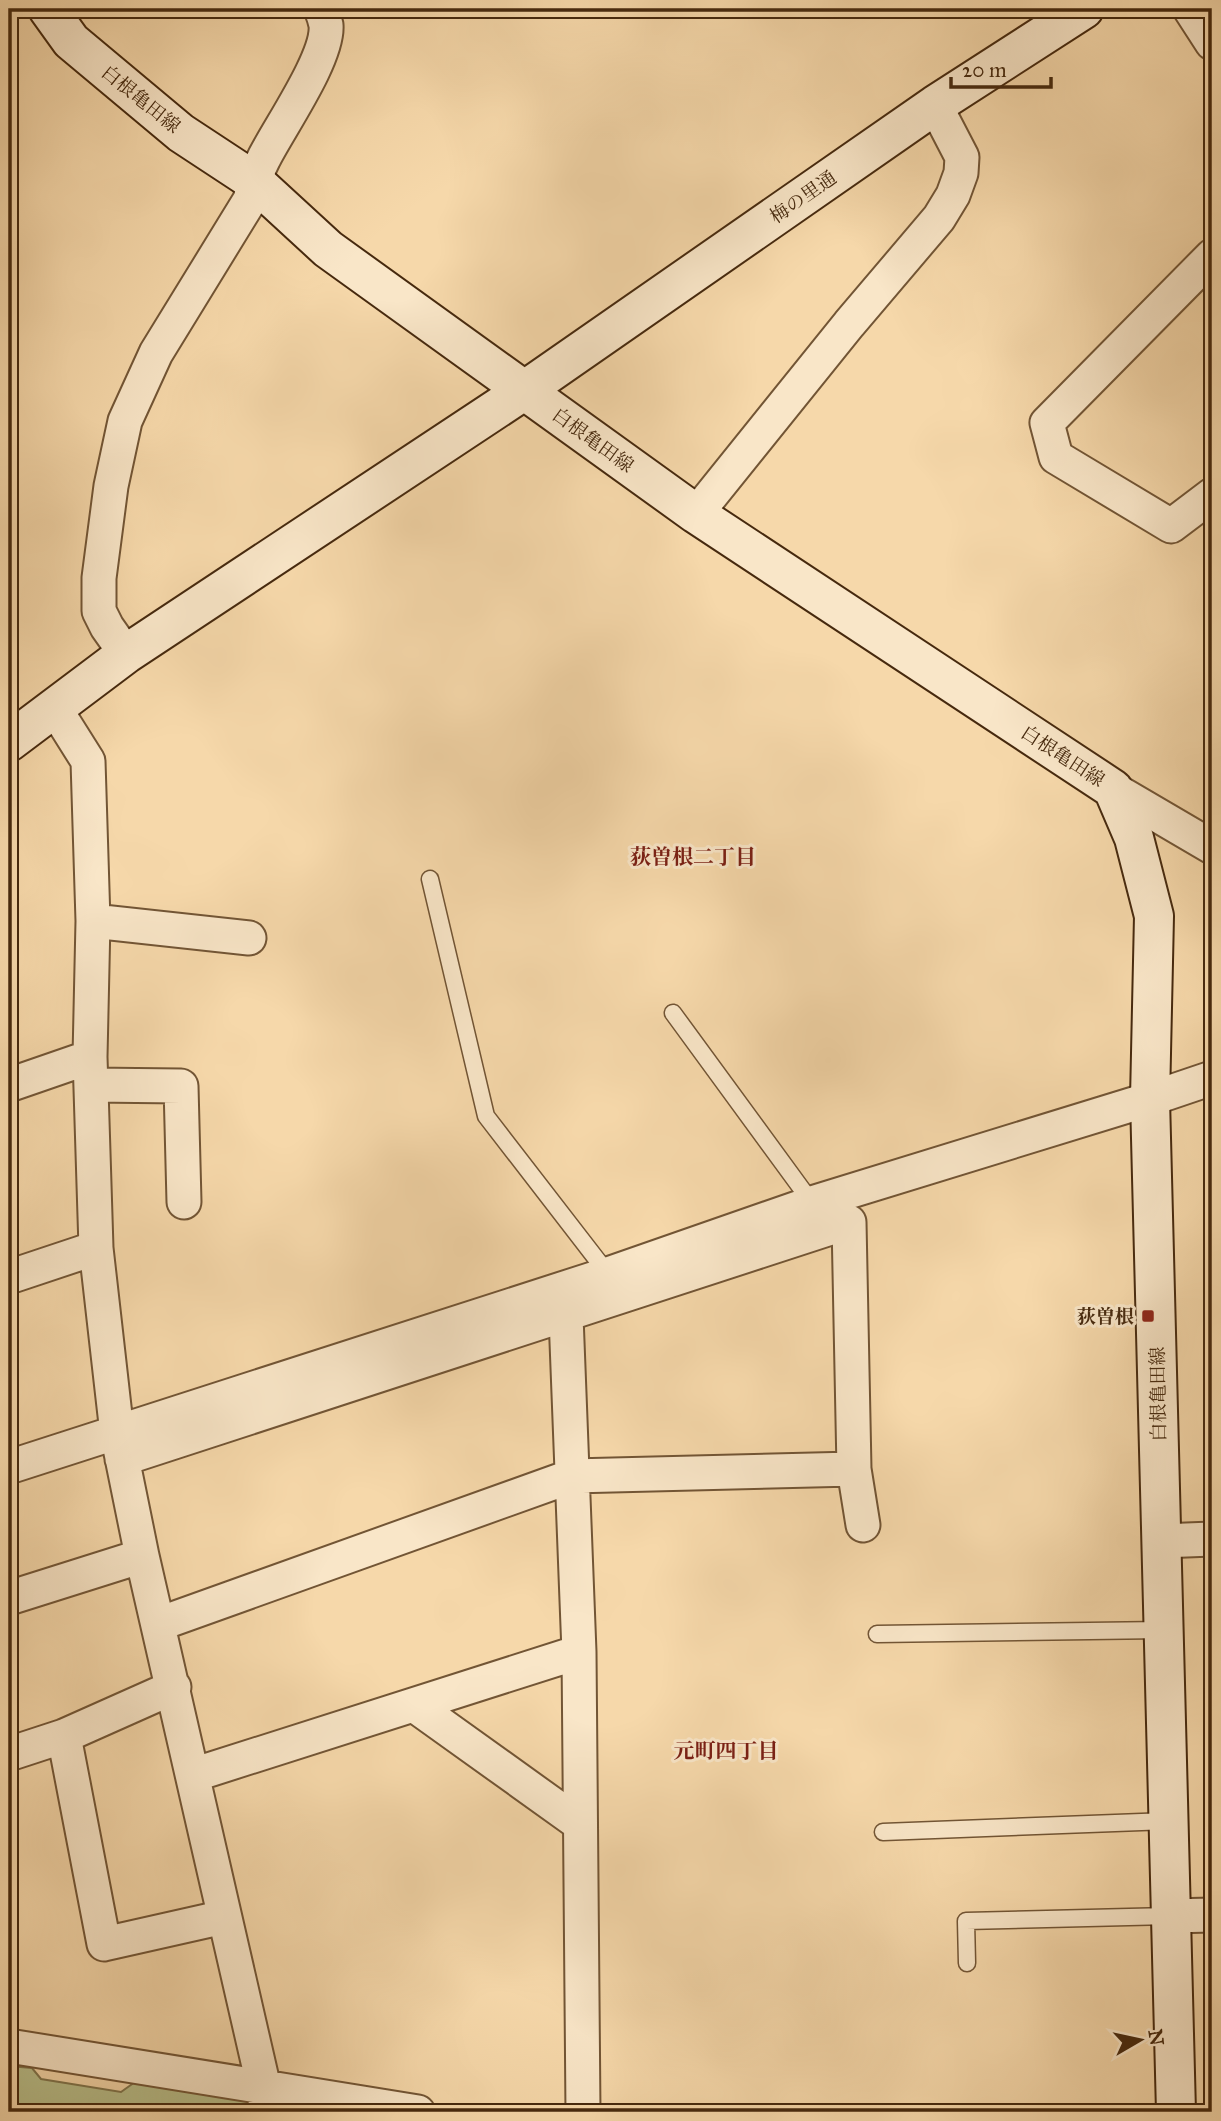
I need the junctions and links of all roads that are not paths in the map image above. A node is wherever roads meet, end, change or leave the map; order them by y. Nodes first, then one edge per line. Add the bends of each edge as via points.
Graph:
1 (48, 9) edge
2 (321, 9) edge
3 (1084, 9) edge
4 (1190, 9) edge
5 (1212, 43) edge
6 (935, 105) junction
7 (254, 181) junction
8 (1212, 256) edge
9 (525, 390) junction
10 (1212, 495) edge
11 (696, 514) junction
12 (126, 654) junction
13 (54, 707) junction
14 (9, 742) edge
15 (1113, 789) junction
16 (1212, 847) edge
17 (430, 880) dead end
18 (93, 921) junction
19 (249, 938) dead end
20 (673, 1013) dead end
21 (91, 1071) junction
22 (1212, 1078) edge
23 (9, 1085) edge
24 (1150, 1099) junction
25 (184, 1202) dead end
26 (812, 1203) junction
27 (96, 1248) junction
28 (608, 1274) junction
29 (9, 1278) edge
30 (566, 1316) junction
31 (119, 1446) junction
32 (9, 1467) edge
33 (854, 1469) junction
34 (572, 1476) junction
35 (863, 1525) dead end
36 (1212, 1539) edge
37 (1161, 1541) junction
38 (142, 1556) junction
39 (9, 1598) edge
40 (159, 1624) junction
41 (1163, 1630) junction
42 (877, 1634) dead end
43 (579, 1652) junction
44 (174, 1687) junction
45 (414, 1705) junction
46 (64, 1736) junction
47 (9, 1754) edge
48 (193, 1775) junction
49 (1168, 1821) junction
50 (580, 1824) junction
51 (883, 1832) dead end
52 (1212, 1914) edge
53 (1170, 1916) junction
54 (224, 1917) junction
55 (967, 1963) dead end
56 (9, 2043) edge
57 (265, 2100) edge
58 (418, 2112) edge
59 (583, 2112) edge
60 (1177, 2112) edge

1 - 7 main road, 白根亀田線 via 71,41 181,133
2 - 7 street via 326,26 321,50
3 - 6 main road, 梅の里通
4 - 5 street
6 - 9 main road, 梅の里通
6 - 11 street via 962,157 953,195 939,218
7 - 9 main road, 白根亀田線 via 328,249
7 - 12 street via 250,200 156,353 125,421 111,486 99,611
8 - 10 street via 1047,424 1056,457 1171,526
9 - 11 main road, 白根亀田線
9 - 12 main road, 梅の里通
11 - 15 main road, 白根亀田線
12 - 13 main road, 梅の里通
13 - 14 main road, 梅の里通
13 - 18 street via 88,761
15 - 16 street
15 - 24 main road, 白根亀田線 via 1134,838 1154,916
17 - 28 lane via 486,1116
18 - 19 street
18 - 21 street
20 - 26 lane
21 - 23 street
21 - 25 street via 181,1086
21 - 27 street
22 - 24 street
24 - 26 street
24 - 37 main road, 白根亀田線
26 - 28 street
27 - 29 street
27 - 31 street
28 - 31 street
30 - 31 street
30 - 33 street via 849,1222
30 - 34 street
31 - 32 street
31 - 38 street
33 - 34 street
33 - 35 street
34 - 40 street
34 - 43 street
36 - 37 street
37 - 41 main road, 白根亀田線
38 - 39 street
38 - 40 street
40 - 44 street
41 - 42 lane
41 - 49 main road, 白根亀田線
43 - 45 street
43 - 50 street
44 - 46 street
44 - 48 street
45 - 48 street
45 - 50 street
46 - 47 street
46 - 54 street via 104,1944
48 - 54 street
49 - 51 lane
49 - 53 main road, 白根亀田線
50 - 59 street
52 - 53 street
53 - 55 lane via 966,1921
53 - 60 main road, 白根亀田線
54 - 57 street
56 - 57 street
57 - 58 street

